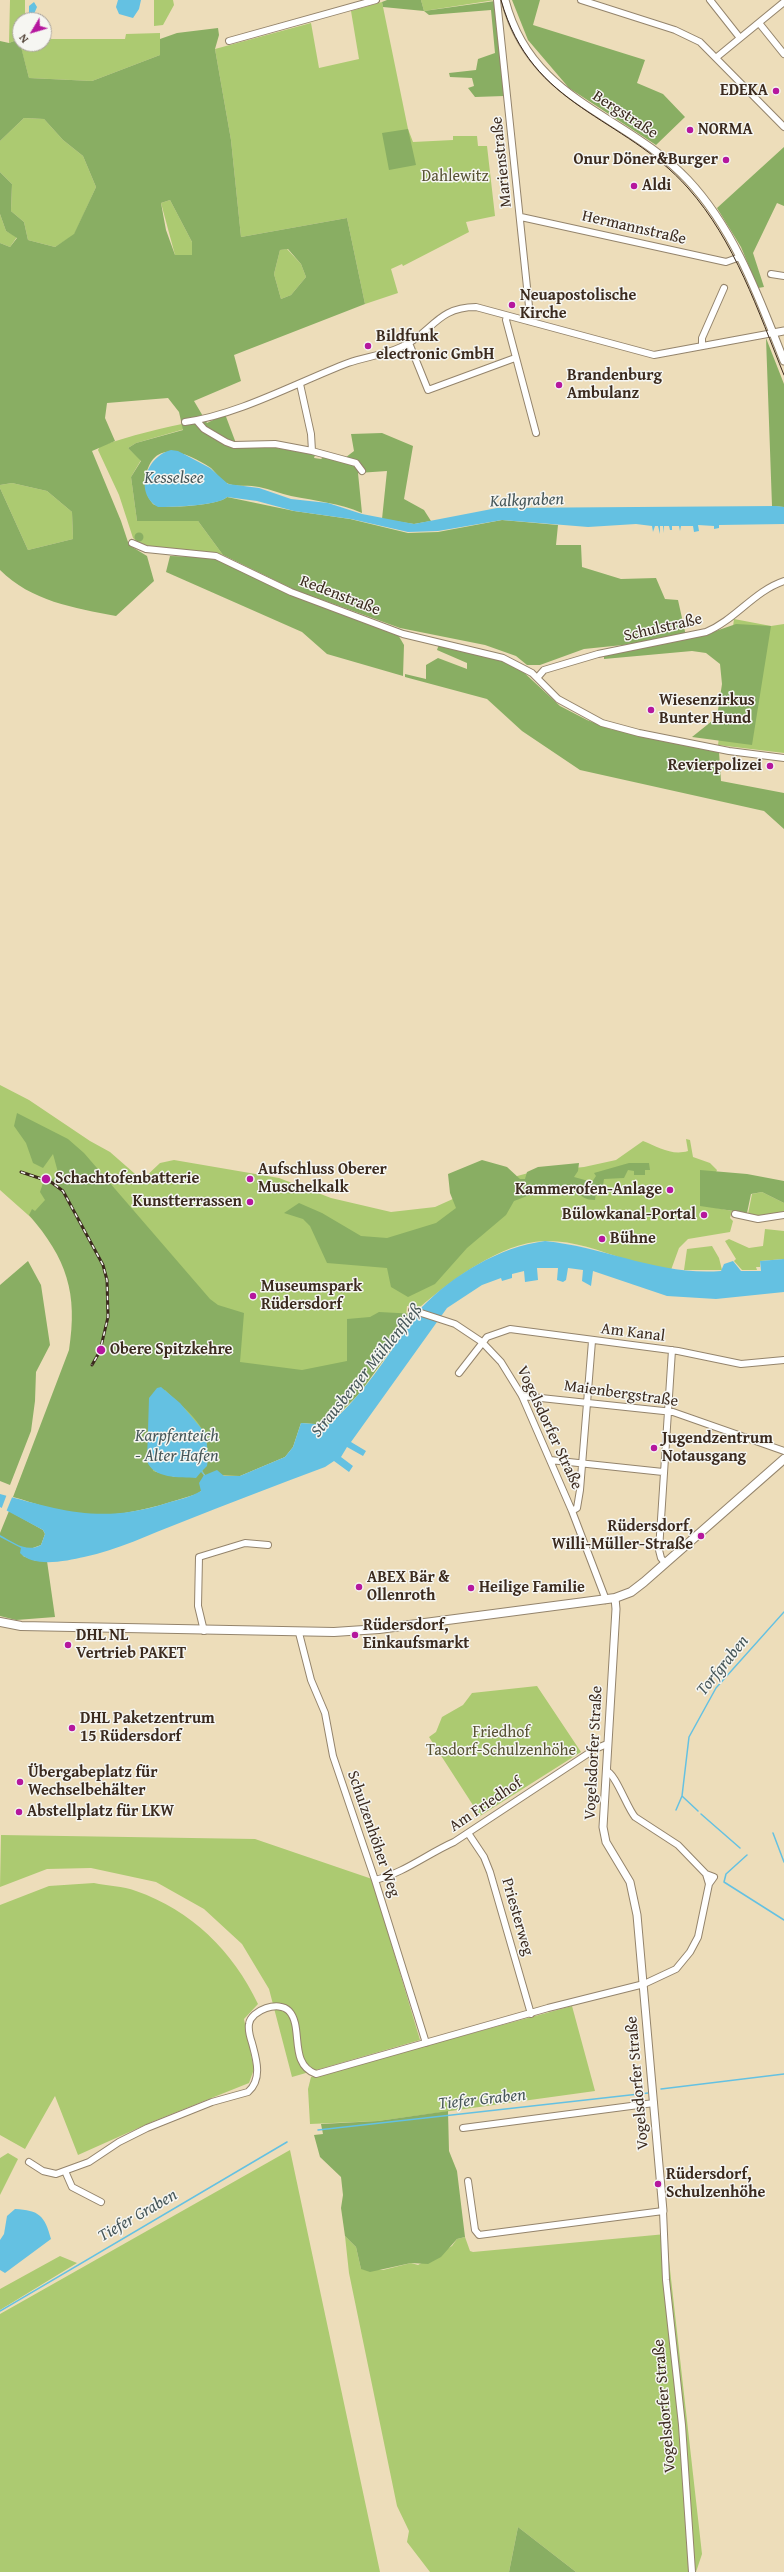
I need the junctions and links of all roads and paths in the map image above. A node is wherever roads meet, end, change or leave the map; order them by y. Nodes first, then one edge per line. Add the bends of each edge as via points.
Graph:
1 (376, 0) edge
2 (497, 0) edge
3 (505, 0) edge
4 (581, 0) edge
5 (710, 0) edge
6 (784, 2) edge
7 (759, 23) junction
8 (740, 38) junction
9 (229, 40) dead end
10 (784, 54) edge
11 (717, 57) junction
12 (784, 126) edge
13 (520, 217) junction
14 (740, 256) junction
15 (771, 274) dead end
16 (784, 276) edge
17 (724, 288) dead end
18 (507, 316) junction
19 (528, 321) junction
20 (784, 331) edge
21 (773, 333) junction
22 (409, 343) junction
23 (702, 346) junction
24 (515, 358) junction
25 (784, 361) edge
26 (300, 384) junction
27 (197, 421) junction
28 (185, 422) dead end
29 (536, 432) dead end
30 (312, 451) junction
31 (362, 471) dead end
32 (132, 543) dead end
33 (784, 581) edge
34 (537, 678) junction
35 (784, 758) edge
36 (735, 1214) dead end
37 (784, 1215) edge
38 (412, 1310) dead end
39 (592, 1341) junction
40 (482, 1342) junction
41 (672, 1350) junction
42 (784, 1360) edge
43 (459, 1373) dead end
44 (522, 1396) junction
45 (586, 1402) junction
46 (667, 1412) junction
47 (784, 1451) edge
48 (784, 1459) edge
49 (550, 1460) junction
50 (581, 1463) junction
51 (663, 1472) junction
52 (572, 1511) junction
53 (268, 1545) dead end
54 (665, 1563) junction
55 (610, 1599) junction
56 (0, 1622) edge
57 (204, 1631) junction
58 (299, 1633) junction
59 (607, 1744) junction
60 (606, 1771) junction
61 (468, 1833) junction
62 (375, 1880) junction
63 (644, 1984) junction
64 (531, 2014) junction
65 (426, 2043) junction
66 (654, 2103) junction
67 (463, 2128) dead end
68 (29, 2162) dead end
69 (65, 2171) junction
70 (468, 2181) dead end
71 (101, 2202) dead end
72 (663, 2211) junction
73 (692, 2572) edge

1 - 9 street
2 - 13 street, Marienstraße
3 - 14 street, Bergstraße via 516,30 544,72 567,94 640,140 681,173 703,198
4 - 11 street via 686,34
5 - 8 street
6 - 7 street
7 - 8 street
7 - 10 street
8 - 11 street
11 - 12 street
13 - 14 street, Hermannstraße via 726,262
13 - 19 street, Marienstraße via 530,316
14 - 21 street, Bergstraße
15 - 16 street
17 - 23 street via 702,338
18 - 19 street
18 - 22 street via 476,307 458,307 442,316
18 - 24 street
19 - 23 street via 654,355
20 - 21 street
21 - 23 street
21 - 25 street, Bergstraße
22 - 24 street via 428,390
22 - 26 street via 347,364
24 - 29 street
26 - 27 street
26 - 30 street via 311,434
27 - 28 street
27 - 30 street via 204,429 234,445 275,444
30 - 31 street via 356,463
32 - 34 street, Redenstraße via 146,549 216,556 309,599 403,634 503,658 523,667
33 - 34 street, Schulstraße via 772,586 721,625 706,632 598,654 544,670
34 - 35 street, Redenstraße via 558,699 602,723 719,749
36 - 37 street via 758,1219
38 - 40 street, Vogelsdorfer Straße via 444,1319
39 - 40 street, Am Kanal via 510,1329 498,1331
39 - 41 street, Am Kanal
39 - 45 street
40 - 43 street
40 - 44 street, Vogelsdorfer Straße via 501,1362
41 - 42 street, Am Kanal via 741,1364
41 - 46 street
44 - 45 street, Maienbergstraße
44 - 49 street, Vogelsdorfer Straße
45 - 46 street, Maienbergstraße
45 - 50 street
46 - 47 street, Maienbergstraße
46 - 51 street
48 - 54 main road
49 - 50 street
49 - 52 street, Vogelsdorfer Straße
50 - 51 street
50 - 52 street via 577,1508
51 - 54 street via 658,1550
52 - 55 street, Vogelsdorfer Straße
53 - 57 street via 245,1543 199,1557 198,1606
54 - 55 main road via 631,1592
55 - 58 main road via 379,1629
55 - 59 street, Vogelsdorfer Straße via 616,1609
56 - 57 main road via 21,1626
57 - 58 main road
58 - 62 street, Schulzenhöher Weg via 311,1680 325,1713 333,1756
59 - 60 street, Vogelsdorfer Straße
59 - 61 street, Am Friedhof via 595,1749
60 - 63 street, Vogelsdorfer Straße via 603,1827 606,1842 626,1873 634,1896
60 - 63 street via 613,1775 630,1812 635,1817 678,1845 706,1874 714,1878 709,1884 698,1937 690,1952 676,1968
61 - 62 street, Am Friedhof via 394,1875
61 - 64 street, Priesterweg via 484,1857 490,1872
62 - 65 street, Schulzenhöher Weg
63 - 64 street
63 - 66 street, Vogelsdorfer Straße
64 - 65 street
65 - 69 street via 316,2074 306,2068 300,2058 293,2018 289,2012 278,2007 259,2011 249,2024 257,2068 255,2082 248,2092 212,2102 147,2128 119,2142 89,2162
66 - 67 street
66 - 72 street, Vogelsdorfer Straße
68 - 69 street via 43,2171 56,2174
69 - 71 street via 72,2187
70 - 72 street via 475,2230 479,2235
72 - 73 street, Vogelsdorfer Straße via 666,2280 682,2425

